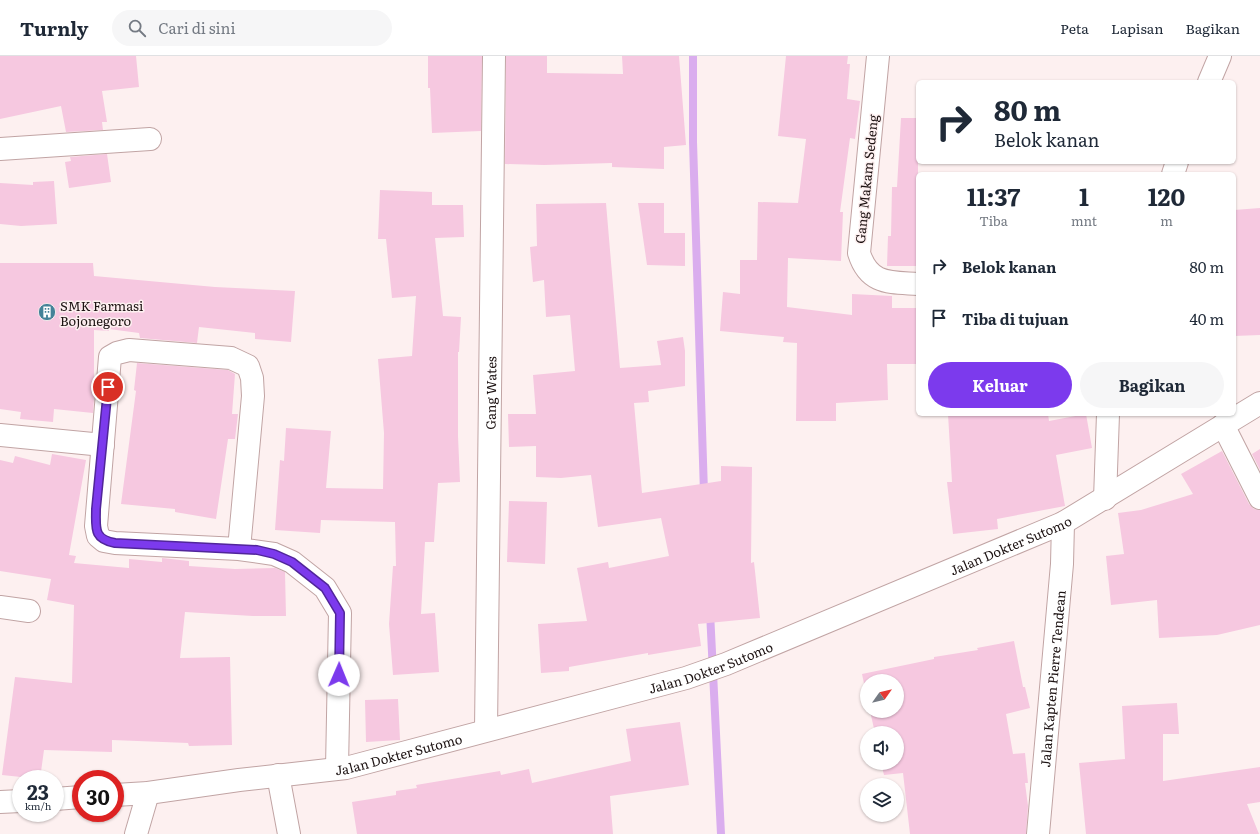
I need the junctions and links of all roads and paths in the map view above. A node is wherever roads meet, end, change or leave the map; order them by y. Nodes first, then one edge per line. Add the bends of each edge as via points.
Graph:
1 (494, 56) edge
2 (878, 56) edge
3 (1220, 56) edge
4 (1210, 80) edge
5 (150, 139) dead end
6 (0, 149) edge
7 (916, 284) edge
8 (1260, 403) edge
9 (1108, 416) edge
10 (1223, 425) junction
11 (0, 435) edge
12 (103, 445) junction
13 (1260, 498) edge
14 (1105, 499) junction
15 (1063, 523) junction
16 (239, 549) junction
17 (0, 607) edge
18 (29, 611) dead end
19 (486, 730) junction
20 (337, 768) junction
21 (278, 775) junction
22 (148, 793) junction
23 (124, 794) edge
24 (12, 801) edge
25 (0, 802) edge
26 (136, 834) edge
27 (289, 834) edge
28 (1038, 834) edge

1 - 19 street, Gang Wates
2 - 7 street, Gang Makam Sedeng via 859,253 863,267 876,278 889,282
3 - 4 street
5 - 6 street
8 - 10 street, Jalan Dokter Sutomo
9 - 14 street
10 - 13 street
10 - 14 street, Jalan Dokter Sutomo
11 - 12 street
12 - 16 street via 96,526 98,536 104,541
12 - 16 street via 110,357 113,355 129,350 231,358 248,366 253,396
14 - 15 street, Jalan Dokter Sutomo
15 - 19 street, Jalan Dokter Sutomo via 726,664 686,678
15 - 28 street, Jalan Kapten Pierre Tendean via 1062,564
16 - 20 street via 274,554 292,562 325,588 340,613
17 - 18 street
19 - 20 street, Jalan Dokter Sutomo via 346,768
20 - 21 street, Jalan Dokter Sutomo
21 - 22 street, Jalan Dokter Sutomo
21 - 27 street
22 - 23 street, Jalan Dokter Sutomo
22 - 26 street
24 - 25 street

